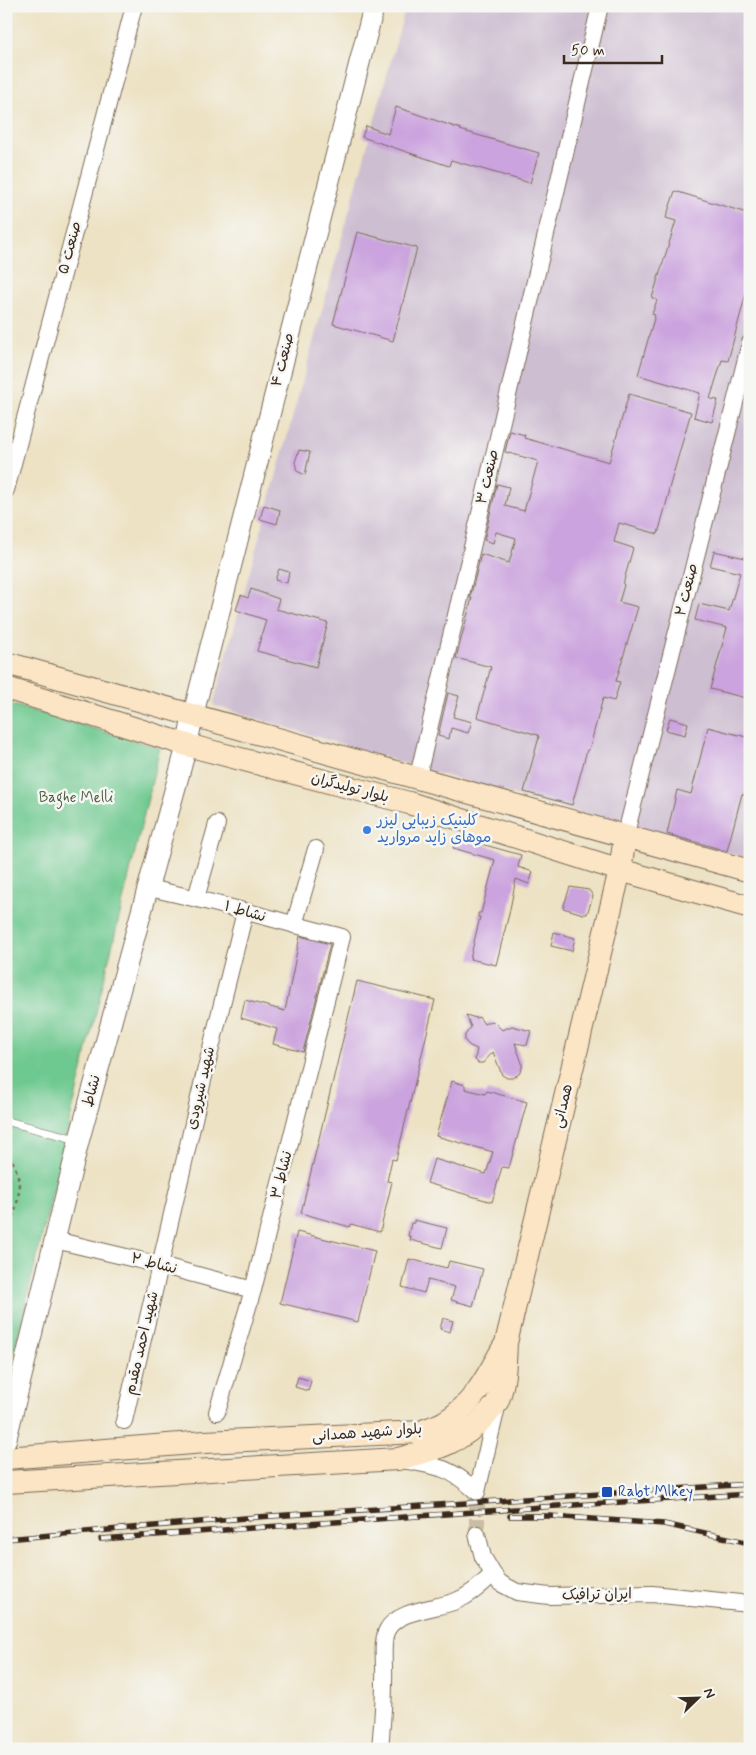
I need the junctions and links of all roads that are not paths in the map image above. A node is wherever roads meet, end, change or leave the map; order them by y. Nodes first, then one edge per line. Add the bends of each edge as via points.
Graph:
1 (134, 6) edge
2 (374, 6) edge
3 (600, 6) edge
4 (750, 343) edge
5 (6, 490) edge
6 (6, 663) edge
7 (6, 688) edge
8 (193, 714) junction
9 (187, 745) junction
10 (417, 780) junction
11 (409, 803) junction
12 (216, 824) dead end
13 (625, 837) junction
14 (316, 849) dead end
15 (620, 870) junction
16 (750, 872) edge
17 (148, 888) junction
18 (196, 898) junction
19 (750, 907) edge
20 (245, 912) junction
21 (294, 925) junction
22 (342, 937) joint
23 (6, 1121) edge
24 (79, 1140) junction
25 (55, 1240) junction
26 (160, 1264) junction
27 (253, 1290) junction
28 (506, 1343) junction
29 (498, 1402) junction
30 (217, 1412) dead end
31 (124, 1421) dead end
32 (6, 1440) edge
33 (244, 1441) junction
34 (6, 1458) edge
35 (398, 1459) junction
36 (245, 1468) junction
37 (6, 1482) edge
38 (477, 1534) tunnel mouth
39 (493, 1574) junction
40 (750, 1604) edge
41 (380, 1749) edge

1 - 5 street, صنعت ۵
2 - 8 street, صنعت ۴
3 - 10 street, صنعت ۳
4 - 13 street, صنعت ۲
6 - 8 main road, بلوار تولیدگران
7 - 9 main road, بلوار تولیدگران
8 - 9 street, صنعت ۴
8 - 10 main road, بلوار تولیدگران
9 - 11 main road, بلوار تولیدگران
9 - 17 street, نشاط
10 - 11 street
10 - 13 main road, بلوار تولیدگران
11 - 15 main road, بلوار تولیدگران
12 - 18 street
13 - 15 main road, همدانی
13 - 16 main road, بلوار تولیدگران
14 - 21 street
15 - 19 main road, بلوار تولیدگران
15 - 28 main road, همدانی
17 - 18 street, نشاط ۱
17 - 24 street, نشاط
18 - 20 street, نشاط ۱
20 - 21 street, نشاط ۱
20 - 26 street, شهید شیرودی
21 - 22 street, نشاط ۱
22 - 27 street, نشاط ۳
23 - 24 lane
24 - 25 street, نشاط
25 - 26 street, نشاط ۲
25 - 32 street, نشاط
26 - 27 street, نشاط ۲
26 - 31 street, شهید احمد مقدم
27 - 30 street, نشاط ۳
28 - 29 main road, بلوار شهید همدانی via 505,1371
28 - 33 main road, بلوار شهید همدانی via 468,1403 446,1421 421,1432
29 - 35 main road, بلوار شهید همدانی via 475,1428 457,1440
29 - 35 street via 477,1492 460,1477 439,1466
33 - 34 main road, بلوار شهید همدانی
33 - 36 main road
35 - 36 main road, بلوار شهید همدانی
36 - 37 main road, بلوار شهید همدانی
38 - 39 street, ایران ترافیک via 483,1557
39 - 40 street, ایران ترافیک via 517,1592 533,1595 652,1594
39 - 41 street via 470,1594 405,1615 393,1622 387,1631

